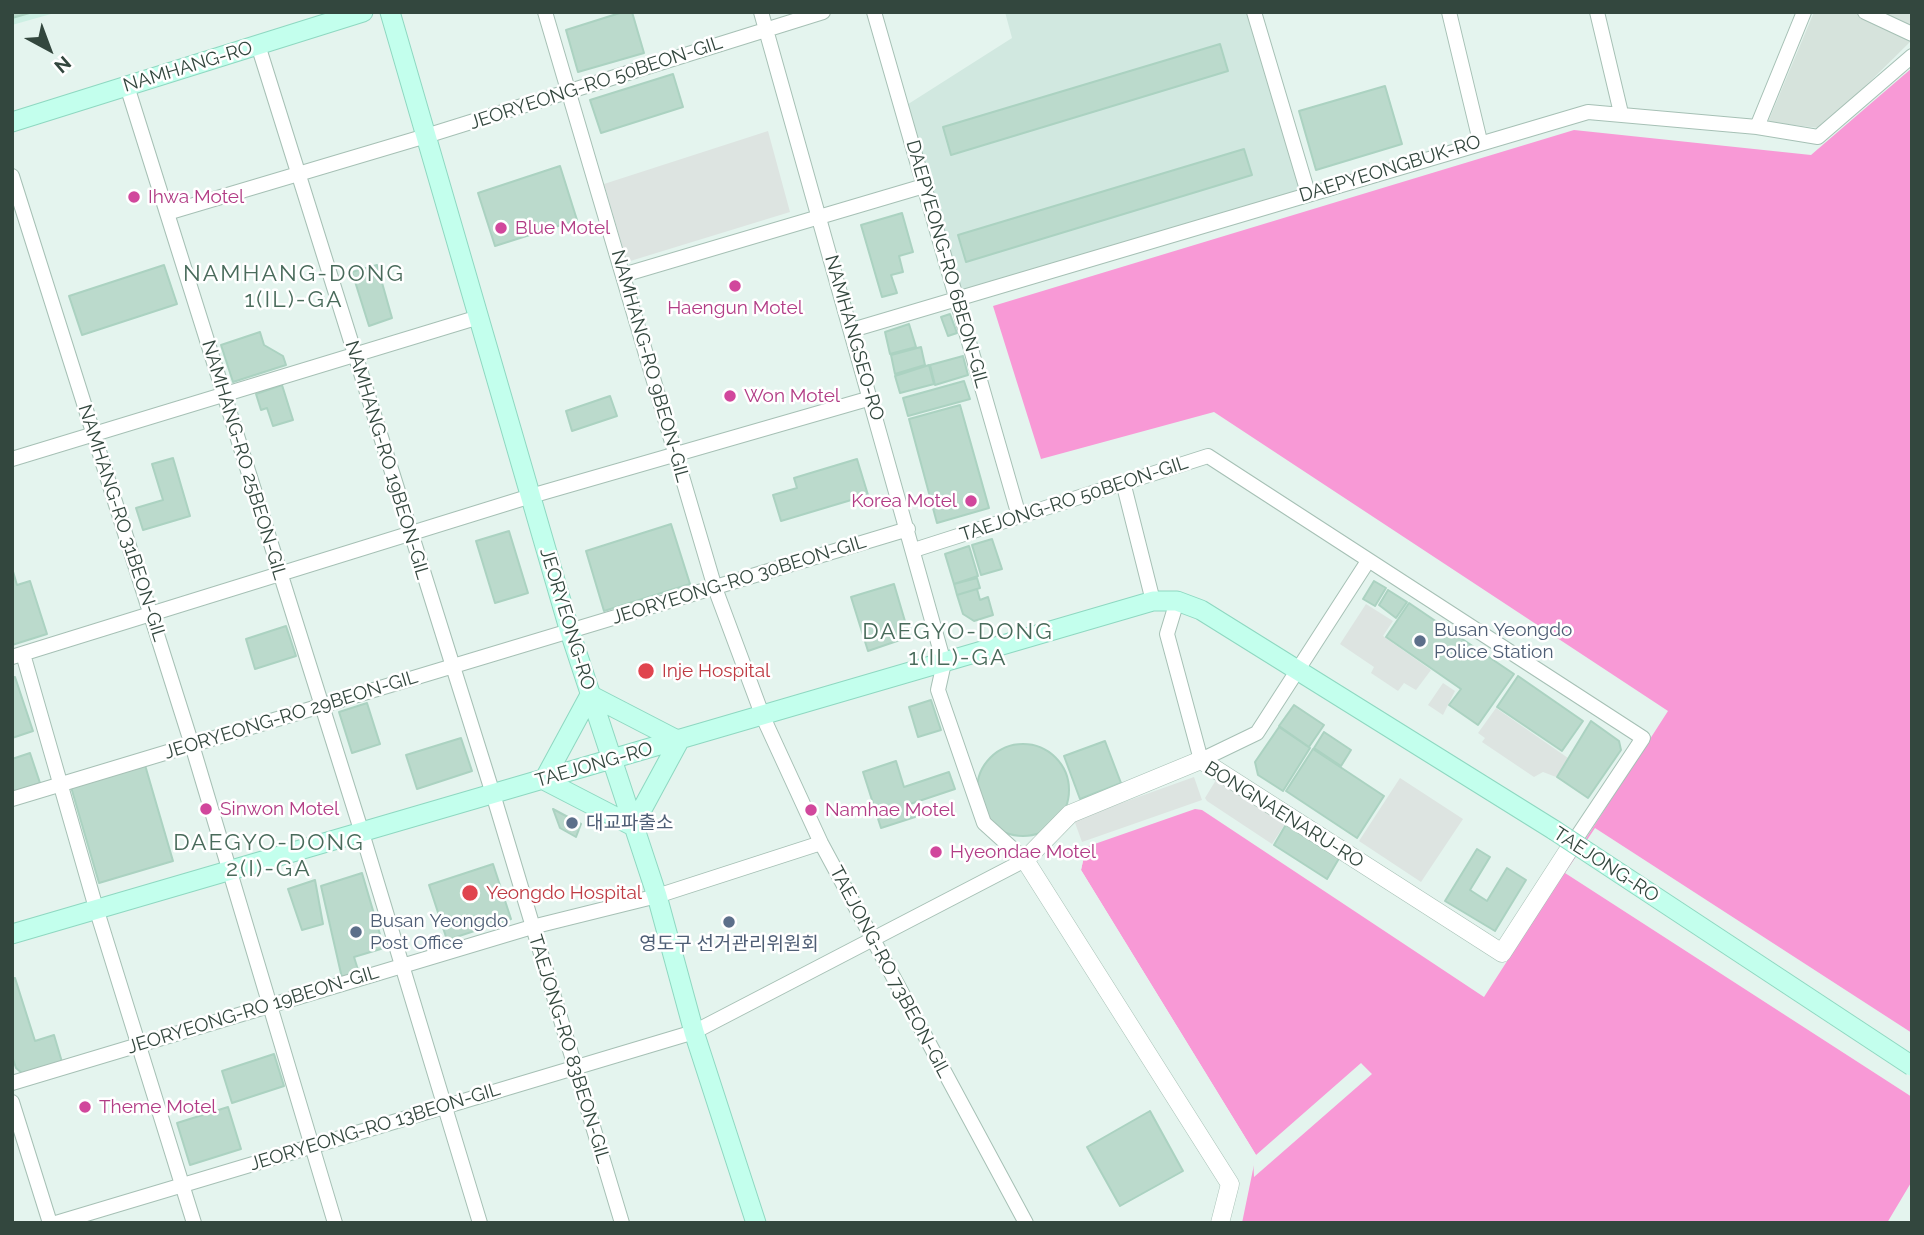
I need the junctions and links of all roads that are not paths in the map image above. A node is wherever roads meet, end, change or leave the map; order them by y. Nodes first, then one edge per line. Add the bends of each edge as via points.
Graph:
1 (363, 12) edge
2 (390, 12) edge
3 (545, 12) edge
4 (761, 12) edge
5 (823, 12) edge
6 (874, 12) edge
7 (1254, 12) edge
8 (1449, 12) edge
9 (1597, 12) edge
10 (1804, 12) edge
11 (1865, 12) edge
12 (766, 29) junction
13 (1912, 34) edge
14 (258, 45) junction
15 (1912, 56) edge
16 (127, 86) junction
17 (569, 91) junction
18 (1621, 113) junction
19 (12, 122) edge
20 (1756, 127) junction
21 (426, 136) junction
22 (1480, 141) junction
23 (298, 174) junction
24 (12, 176) edge
25 (925, 187) junction
26 (1308, 193) junction
27 (167, 213) junction
28 (819, 217) junction
29 (623, 275) junction
30 (957, 299) junction
31 (479, 317) junction
32 (852, 330) junction
33 (355, 355) junction
34 (223, 395) junction
35 (871, 398) junction
36 (94, 434) junction
37 (676, 454) junction
38 (12, 459) edge
39 (1123, 482) junction
40 (531, 496) junction
41 (1019, 516) junction
42 (908, 529) junction
43 (410, 534) junction
44 (914, 550) junction
45 (1368, 561) junction
46 (279, 574) junction
47 (715, 588) junction
48 (1153, 601) junction
49 (1177, 601) junction
50 (151, 614) junction
51 (570, 632) junction
52 (18, 656) edge
53 (944, 663) junction
54 (452, 667) junction
55 (1297, 670) junction
56 (590, 695) junction
57 (320, 707) junction
58 (763, 717) junction
59 (680, 741) junction
60 (192, 745) junction
61 (1201, 760) junction
62 (612, 761) junction
63 (544, 780) junction
64 (62, 784) junction
65 (493, 794) junction
66 (12, 799) edge
67 (633, 825) junction
68 (362, 833) junction
69 (1575, 840) joint
70 (821, 843) junction
71 (1025, 860) junction
72 (230, 871) junction
73 (657, 896) junction
74 (96, 908) junction
75 (532, 927) junction
76 (12, 934) edge
77 (872, 939) junction
78 (400, 966) junction
79 (271, 1004) junction
80 (694, 1032) junction
81 (139, 1044) junction
82 (1912, 1066) edge
83 (575, 1067) junction
84 (12, 1083) edge
85 (12, 1102) edge
86 (444, 1107) junction
87 (313, 1146) junction
88 (182, 1185) junction
89 (50, 1223) edge
90 (56, 1223) edge
91 (194, 1223) edge
92 (335, 1223) edge
93 (480, 1223) edge
94 (622, 1223) edge
95 (756, 1223) edge
96 (1026, 1223) edge
97 (1220, 1223) edge

1 - 14 main road, NAMHANG-RO
2 - 21 main road, JEORYEONG-RO
3 - 17 street, NAMHANG-RO 9BEON-GIL
4 - 12 street, NAMHANGSEO-RO
5 - 12 street
6 - 25 street, DAEPYEONG-RO 6BEON-GIL
7 - 26 street
8 - 22 street
9 - 18 street
10 - 20 street
11 - 13 street
12 - 17 street, JEORYEONG-RO 50BEON-GIL
12 - 28 street, NAMHANGSEO-RO
14 - 16 main road, NAMHANG-RO
14 - 23 street, NAMHANG-RO 19BEON-GIL
15 - 20 street, DAEPYEONGBUK-RO via 1818,137
16 - 19 main road, NAMHANG-RO
16 - 27 street, NAMHANG-RO 25BEON-GIL
17 - 21 street, JEORYEONG-RO 50BEON-GIL
17 - 29 street, NAMHANG-RO 9BEON-GIL
18 - 20 street, DAEPYEONGBUK-RO
18 - 22 street, DAEPYEONGBUK-RO via 1588,112
21 - 23 street, JEORYEONG-RO 50BEON-GIL
21 - 31 main road, JEORYEONG-RO
22 - 26 street, DAEPYEONGBUK-RO
23 - 27 street, JEORYEONG-RO 50BEON-GIL
23 - 33 street, NAMHANG-RO 19BEON-GIL
24 - 36 street, NAMHANG-RO 31BEON-GIL
25 - 28 street
25 - 30 street, DAEPYEONG-RO 6BEON-GIL
26 - 30 street, DAEPYEONGBUK-RO
27 - 34 street, NAMHANG-RO 25BEON-GIL
28 - 29 street
28 - 32 street, NAMHANGSEO-RO
29 - 37 street, NAMHANG-RO 9BEON-GIL
30 - 32 street, DAEPYEONGBUK-RO
30 - 41 street, DAEPYEONG-RO 6BEON-GIL
31 - 33 street
31 - 40 main road, JEORYEONG-RO
32 - 35 street, NAMHANGSEO-RO
33 - 34 street
33 - 43 street, NAMHANG-RO 19BEON-GIL
34 - 36 street
34 - 46 street, NAMHANG-RO 25BEON-GIL
35 - 37 street
35 - 42 street, NAMHANGSEO-RO
36 - 38 street
36 - 50 street, NAMHANG-RO 31BEON-GIL
37 - 40 street
37 - 47 street, NAMHANG-RO 9BEON-GIL
39 - 41 street, TAEJONG-RO 50BEON-GIL
39 - 45 street, TAEJONG-RO 50BEON-GIL via 1208,456
39 - 48 street
40 - 43 street
40 - 51 main road, JEORYEONG-RO
41 - 44 street, TAEJONG-RO 50BEON-GIL
42 - 44 street, NAMHANGSEO-RO
42 - 47 street, JEORYEONG-RO 30BEON-GIL
43 - 46 street
43 - 54 street, NAMHANG-RO 19BEON-GIL
44 - 53 street, NAMHANGSEO-RO
45 - 55 street
45 - 69 street via 1643,738
46 - 50 street
46 - 57 street, NAMHANG-RO 25BEON-GIL
47 - 51 street, JEORYEONG-RO 30BEON-GIL
47 - 58 street, NAMHANG-RO 9BEON-GIL
48 - 49 main road, TAEJONG-RO
48 - 53 main road, TAEJONG-RO
49 - 55 main road, TAEJONG-RO via 1201,610
49 - 61 street via 1167,634
50 - 52 street
50 - 60 street, NAMHANG-RO 31BEON-GIL
51 - 54 street, JEORYEONG-RO 29BEON-GIL
51 - 56 main road, JEORYEONG-RO
52 - 64 street
53 - 58 main road, TAEJONG-RO
53 - 71 street via 938,690 984,823
54 - 57 street, JEORYEONG-RO 29BEON-GIL
54 - 65 street, NAMHANG-RO 19BEON-GIL
55 - 61 street via 1257,733
55 - 82 main road, TAEJONG-RO, bridge via 1554,830
56 - 59 main road
56 - 62 main road, JEORYEONG-RO
56 - 63 main road
57 - 60 street, JEORYEONG-RO 29BEON-GIL
57 - 68 street, NAMHANG-RO 25BEON-GIL
58 - 59 main road, TAEJONG-RO
58 - 70 street, TAEJONG-RO 73BEON-GIL
59 - 62 main road, TAEJONG-RO
59 - 67 main road
60 - 64 street, JEORYEONG-RO 29BEON-GIL
60 - 72 street, NAMHANG-RO 31BEON-GIL
61 - 69 street, BONGNAENARU-RO via 1502,953
61 - 71 street, BONGNAENARU-RO via 1070,814
62 - 63 main road, TAEJONG-RO
62 - 67 main road, JEORYEONG-RO
63 - 65 main road, TAEJONG-RO
63 - 67 main road
64 - 66 street, JEORYEONG-RO 29BEON-GIL
64 - 74 street
65 - 68 main road, TAEJONG-RO
65 - 75 street, TAEJONG-RO 83BEON-GIL
67 - 73 main road, JEORYEONG-RO
68 - 72 main road, TAEJONG-RO
68 - 78 street, NAMHANG-RO 25BEON-GIL
70 - 73 street, JEORYEONG-RO 19BEON-GIL
70 - 77 street, TAEJONG-RO 73BEON-GIL
71 - 77 street, JEORYEONG-RO 13BEON-GIL
71 - 97 street via 1230,1184
72 - 74 main road, TAEJONG-RO
72 - 79 street, NAMHANG-RO 31BEON-GIL
73 - 75 street, JEORYEONG-RO 19BEON-GIL
73 - 80 main road, JEORYEONG-RO
74 - 76 main road, TAEJONG-RO
74 - 81 street
75 - 78 street, JEORYEONG-RO 19BEON-GIL
75 - 83 street, TAEJONG-RO 83BEON-GIL
77 - 80 street, JEORYEONG-RO 13BEON-GIL
77 - 96 street, TAEJONG-RO 73BEON-GIL
78 - 79 street, JEORYEONG-RO 19BEON-GIL
78 - 86 street, NAMHANG-RO 25BEON-GIL
79 - 81 street, JEORYEONG-RO 19BEON-GIL
79 - 87 street, NAMHANG-RO 31BEON-GIL
80 - 83 street, JEORYEONG-RO 13BEON-GIL
80 - 95 main road, JEORYEONG-RO
81 - 84 street, JEORYEONG-RO 19BEON-GIL
81 - 88 street
83 - 86 street, JEORYEONG-RO 13BEON-GIL
83 - 94 street, TAEJONG-RO 83BEON-GIL
85 - 89 street
86 - 87 street, JEORYEONG-RO 13BEON-GIL
86 - 93 street, NAMHANG-RO 25BEON-GIL
87 - 88 street, JEORYEONG-RO 13BEON-GIL
87 - 92 street, NAMHANG-RO 31BEON-GIL
88 - 90 street, JEORYEONG-RO 13BEON-GIL
88 - 91 street

